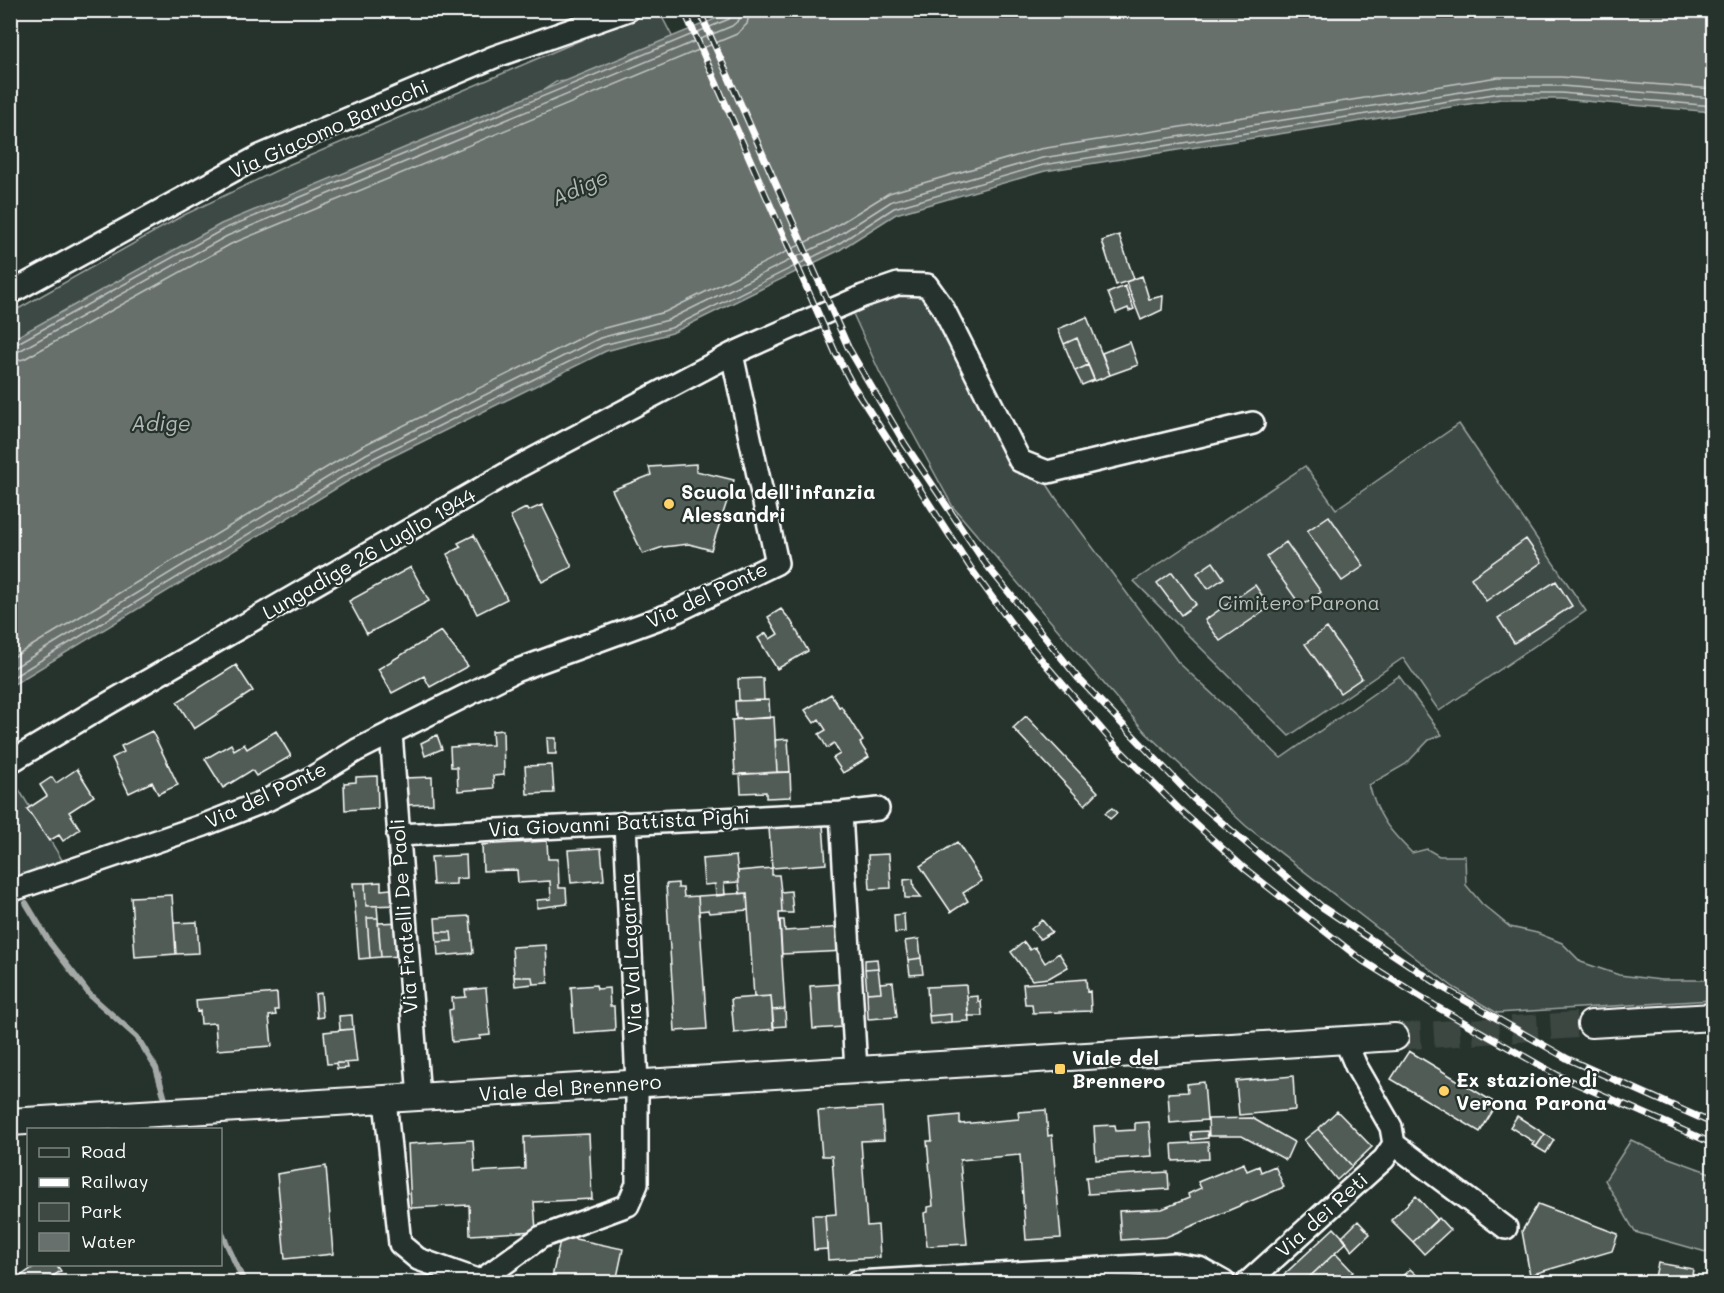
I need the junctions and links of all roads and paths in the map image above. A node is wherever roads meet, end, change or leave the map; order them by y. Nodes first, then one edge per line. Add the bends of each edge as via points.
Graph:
1 (628, 10) edge
2 (10, 292) edge
3 (732, 354) junction
4 (1253, 423) dead end
5 (391, 733) junction
6 (10, 762) edge
7 (878, 809) dead end
8 (841, 813) junction
9 (625, 823) junction
10 (398, 835) junction
11 (10, 891) edge
12 (1713, 1017) edge
13 (1591, 1024) tunnel mouth
14 (1395, 1037) tunnel mouth
15 (1345, 1040) junction
16 (856, 1070) junction
17 (637, 1083) junction
18 (419, 1098) junction
19 (385, 1100) junction
20 (10, 1122) edge
21 (1394, 1143) junction
22 (1506, 1228) dead end
23 (856, 1282) edge
24 (1224, 1282) edge
25 (1248, 1282) edge

1 - 2 street, Via Giacomo Barucchi via 494,57 260,156
3 - 4 street via 862,296 897,284 927,285 942,306 1020,461 1048,472
3 - 5 street, Via del Ponte via 777,563 671,614 515,671
3 - 6 street, Lungadige 26 Luglio 1944 via 518,467
5 - 10 street, Via Fratelli De Paoli
5 - 11 street, Via del Ponte via 265,801
7 - 8 street, Via Giovanni Battista Pighi
8 - 9 street, Via Giovanni Battista Pighi
8 - 16 street
9 - 10 street, Via Giovanni Battista Pighi
9 - 17 street, Via Val Lagarina
10 - 18 street, Via Fratelli De Paoli
12 - 13 main road
14 - 15 main road, Viale del Brennero
15 - 16 main road, Viale del Brennero
15 - 21 street via 1392,1127
16 - 17 main road, Viale del Brennero
17 - 18 main road, Viale del Brennero
17 - 19 street, Via Val Lagarina via 637,1184 628,1205 541,1237 480,1281 418,1259 399,1244
18 - 19 main road, Viale del Brennero
19 - 20 main road, Viale del Brennero
21 - 22 street
21 - 25 street, Via dei Reti via 1384,1159
23 - 24 street via 1174,1264 1199,1268

